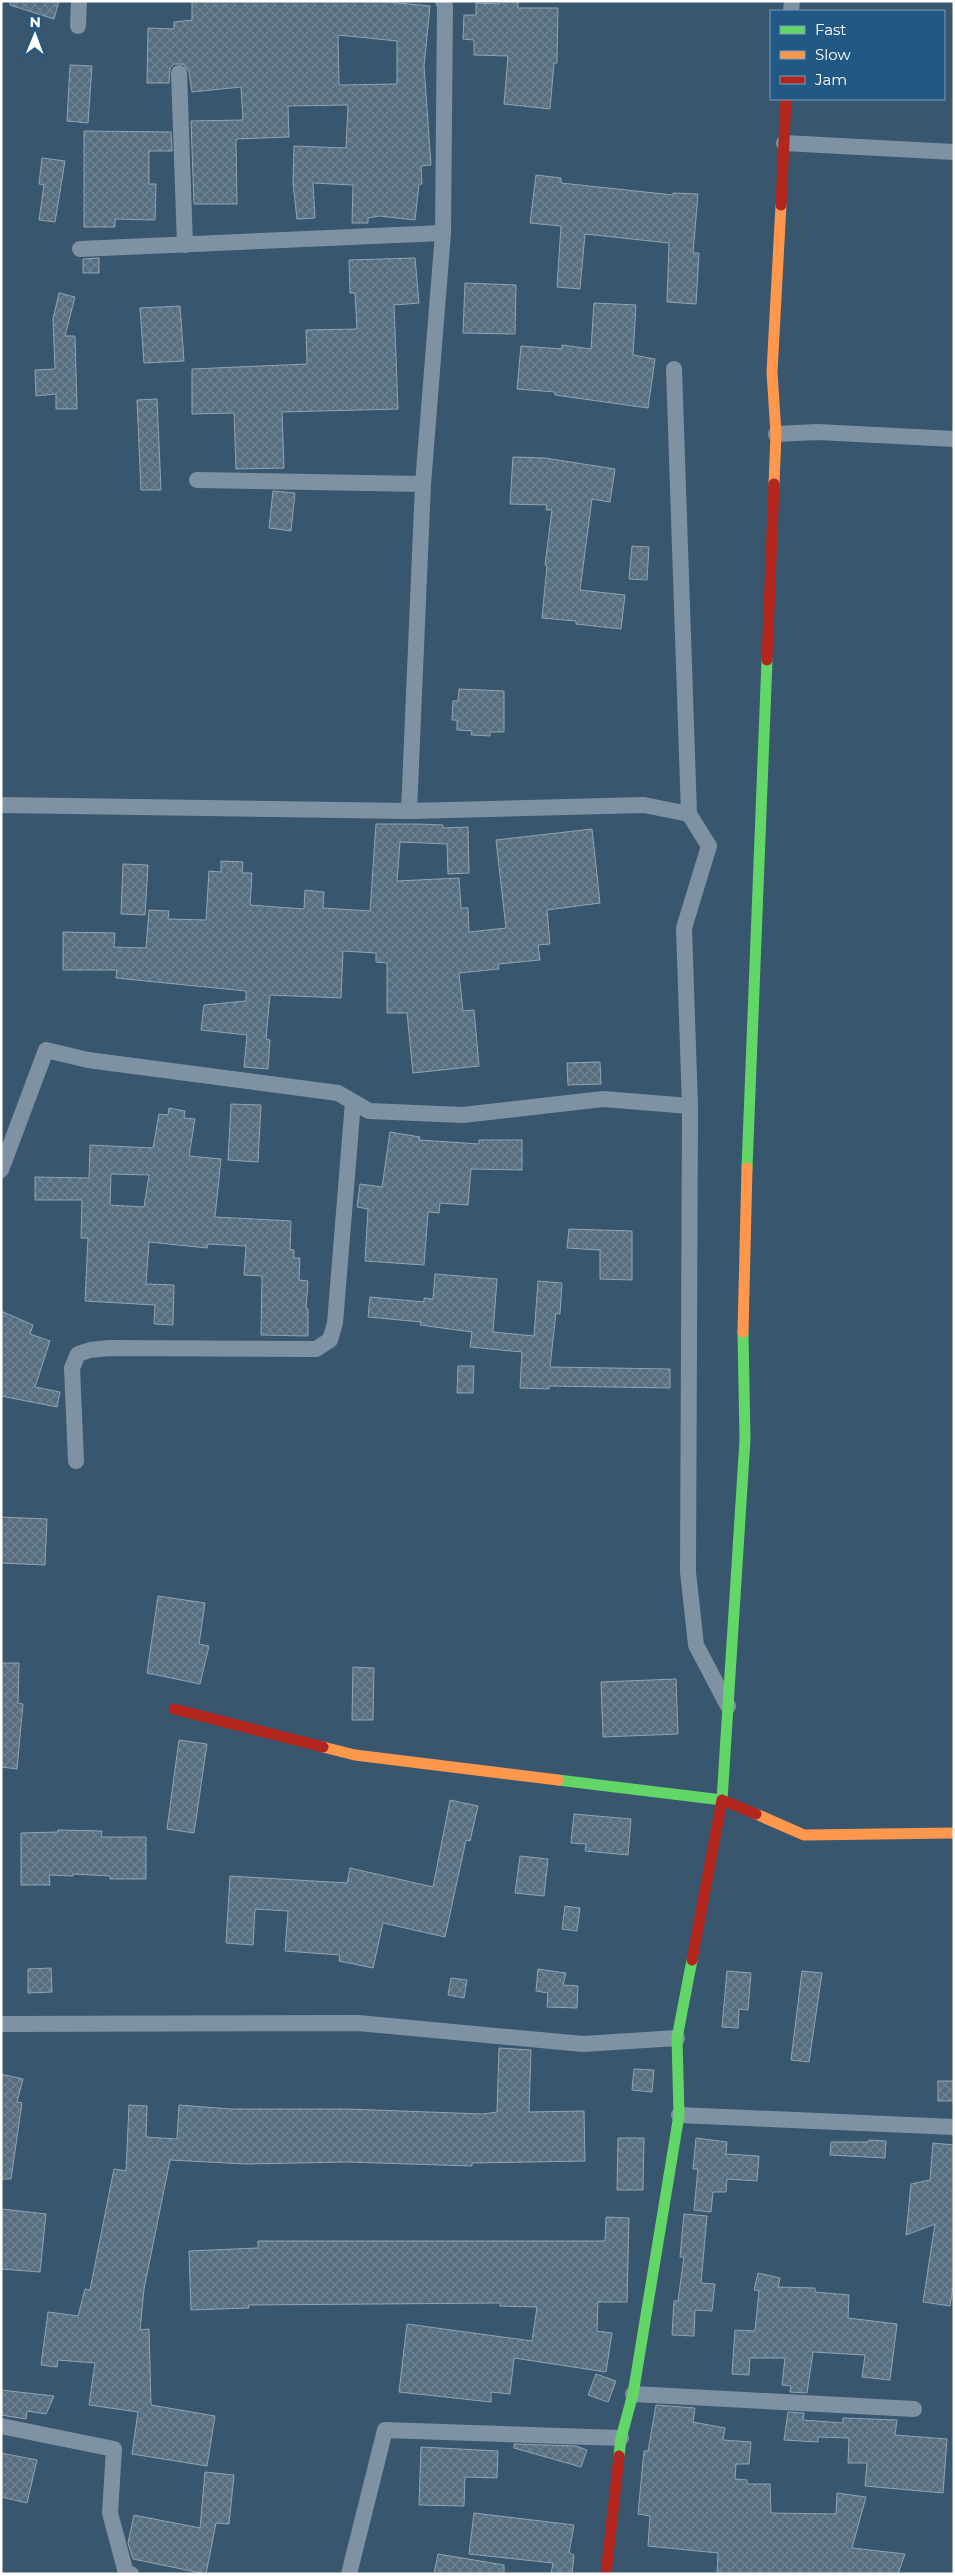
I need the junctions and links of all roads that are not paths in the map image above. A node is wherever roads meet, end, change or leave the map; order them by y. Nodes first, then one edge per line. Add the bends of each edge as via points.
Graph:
1 (79, 1) edge
2 (443, 1) edge
3 (78, 26) dead end
4 (179, 73) dead end
5 (786, 100) edge
6 (784, 142) junction
7 (954, 152) edge
8 (443, 234) junction
9 (185, 244) junction
10 (80, 249) dead end
11 (674, 369) dead end
12 (776, 434) junction
13 (954, 439) edge
14 (197, 480) dead end
15 (423, 484) junction
16 (1, 805) edge
17 (409, 811) junction
18 (689, 814) junction
19 (353, 1102) junction
20 (690, 1106) junction
21 (1, 1170) edge
22 (76, 1461) dead end
23 (728, 1708) junction
24 (174, 1709) dead end
25 (722, 1800) junction
26 (954, 1832) edge
27 (1, 2024) edge
28 (677, 2038) junction
29 (679, 2115) junction
30 (954, 2127) edge
31 (633, 2394) junction
32 (914, 2408) dead end
33 (1, 2426) edge
34 (621, 2438) junction
35 (131, 2574) edge
36 (349, 2574) edge
37 (606, 2574) edge

1 - 3 street
2 - 8 street
4 - 9 street
5 - 6 street
6 - 7 street
6 - 12 street via 772,372
8 - 9 street
8 - 15 street
9 - 10 street
11 - 18 street
12 - 13 street via 818,432
12 - 23 street via 742,1296 745,1440
14 - 15 street
15 - 17 street
16 - 17 street
17 - 18 street via 644,805
18 - 20 street via 709,846 684,928
19 - 20 street via 369,1111 462,1114 603,1099
19 - 21 street via 338,1093 88,1060 46,1050
19 - 22 street via 335,1323 330,1340 316,1349 109,1348 78,1354 72,1368
20 - 23 street via 688,1572 696,1645
23 - 25 street
24 - 25 street via 355,1755
25 - 26 street via 804,1835
25 - 28 street
27 - 28 street via 358,2023 583,2044
28 - 29 street
29 - 30 street
29 - 31 street
31 - 32 street
31 - 34 street
33 - 35 street via 114,2449 110,2513 126,2572
34 - 36 street via 385,2430
34 - 37 street

